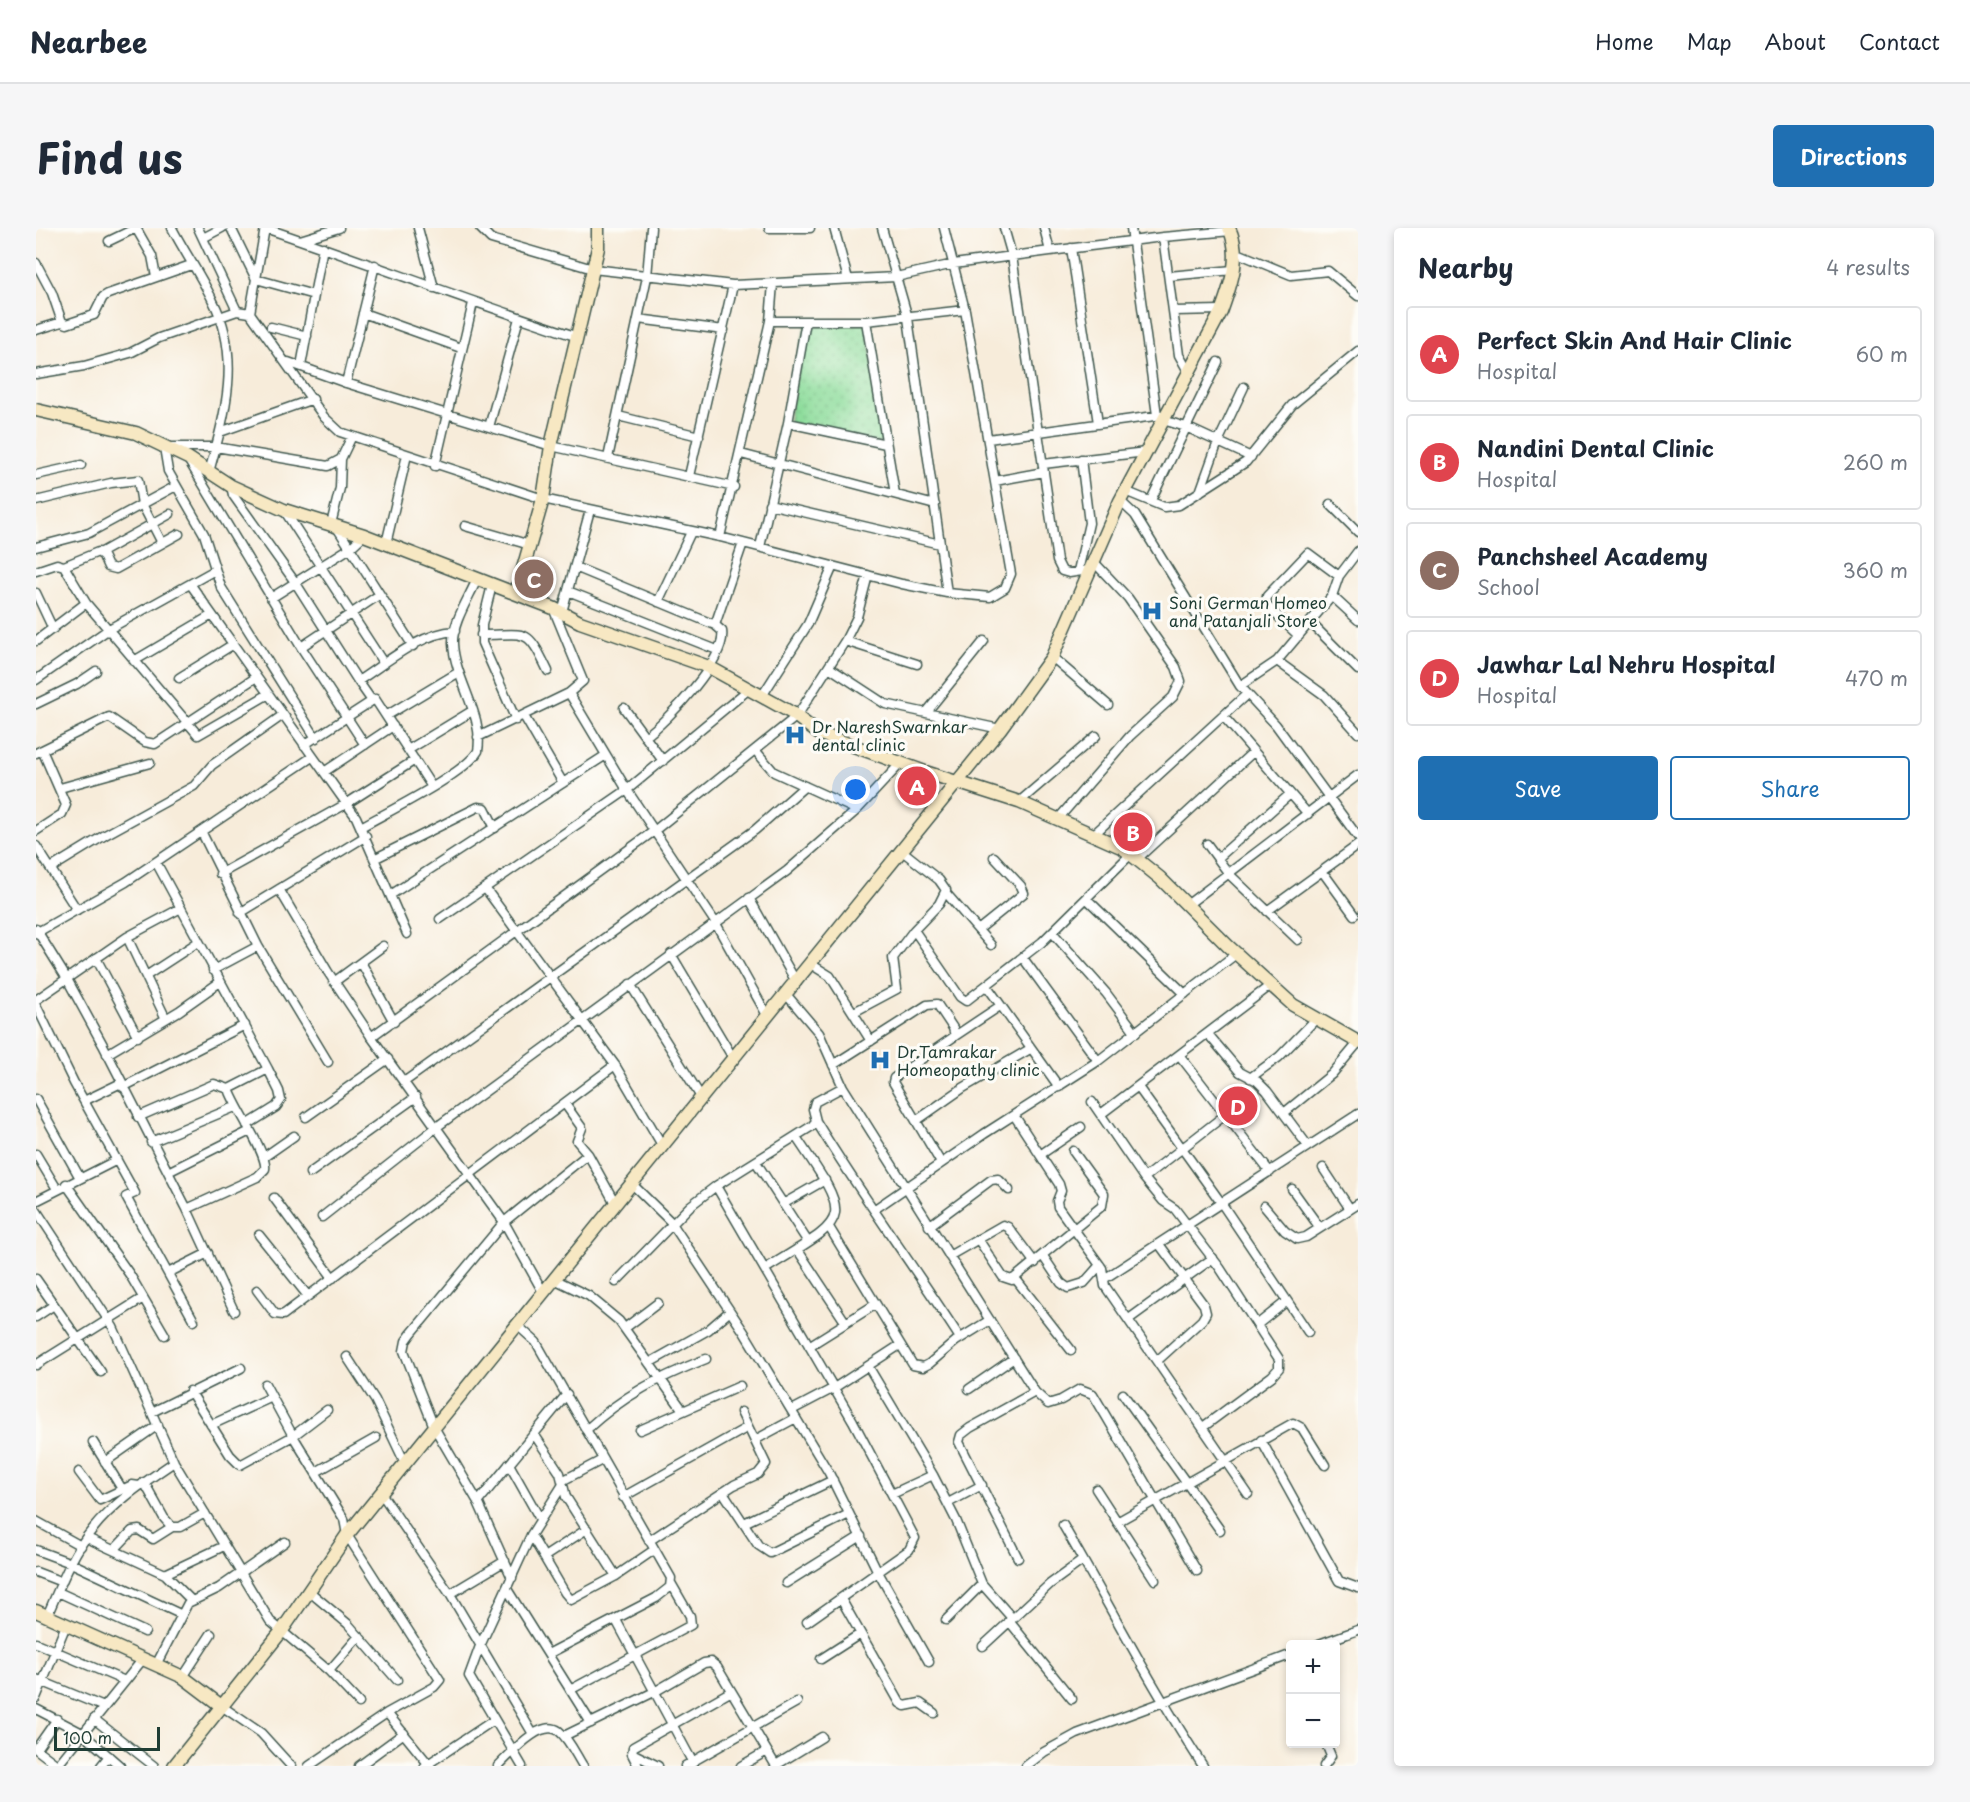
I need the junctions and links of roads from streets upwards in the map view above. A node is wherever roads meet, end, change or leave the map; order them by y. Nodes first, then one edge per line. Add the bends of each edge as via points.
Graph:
1 (136, 228) edge
2 (172, 228) edge
3 (198, 228) edge
4 (222, 228) edge
5 (231, 228) edge
6 (339, 228) edge
7 (418, 228) edge
8 (480, 228) edge
9 (598, 228) edge
10 (651, 228) edge
11 (769, 228) edge
12 (810, 228) edge
13 (834, 228) edge
14 (882, 228) edge
15 (944, 228) edge
16 (1004, 228) edge
17 (1044, 228) edge
18 (1131, 228) edge
19 (782, 229) edge
20 (1230, 230) edge
21 (1163, 237) junction
22 (203, 238) junction
23 (300, 240) junction
24 (109, 241) dead end
25 (1133, 242) junction
26 (323, 248) junction
27 (1071, 248) junction
28 (1050, 251) junction
29 (1235, 252) junction
30 (1012, 256) junction
31 (36, 263) edge
32 (954, 264) junction
33 (191, 265) junction
34 (375, 265) junction
35 (593, 269) junction
36 (1233, 270) junction
37 (1169, 276) junction
38 (156, 277) junction
39 (647, 277) junction
40 (896, 277) junction
41 (256, 279) junction
42 (848, 279) junction
43 (772, 283) junction
44 (733, 285) junction
45 (434, 288) junction
46 (314, 295) junction
47 (1358, 296) edge
48 (473, 303) junction
49 (965, 310) junction
50 (1221, 310) junction
51 (237, 311) junction
52 (1174, 311) junction
53 (250, 313) junction
54 (363, 313) junction
55 (221, 318) junction
56 (519, 318) junction
57 (908, 318) junction
58 (638, 319) junction
59 (770, 321) junction
60 (806, 321) junction
61 (866, 321) junction
62 (62, 322) junction
63 (271, 327) dead end
64 (36, 330) edge
65 (724, 330) junction
66 (307, 336) junction
67 (575, 336) junction
68 (461, 348) junction
69 (1358, 351) edge
70 (288, 362) junction
71 (1218, 362) dead end
72 (301, 366) junction
73 (1189, 373) junction
74 (36, 374) edge
75 (346, 383) junction
76 (1244, 387) dead end
77 (313, 399) junction
78 (36, 410) edge
79 (447, 414) junction
80 (618, 416) junction
81 (1162, 416) junction
82 (788, 423) junction
83 (1098, 423) junction
84 (489, 427) junction
85 (1186, 427) junction
86 (220, 432) junction
87 (1038, 432) junction
88 (352, 436) junction
89 (699, 436) junction
90 (988, 439) junction
91 (1218, 442) junction
92 (886, 444) junction
93 (550, 446) junction
94 (164, 447) junction
95 (216, 447) junction
96 (1146, 452) junction
97 (741, 454) junction
98 (407, 455) junction
99 (1251, 457) junction
100 (188, 458) junction
101 (608, 458) junction
102 (341, 459) junction
103 (1081, 459) junction
104 (777, 464) junction
105 (81, 465) dead end
106 (435, 466) junction
107 (1043, 468) junction
108 (209, 472) junction
109 (36, 475) edge
110 (689, 476) junction
111 (995, 481) junction
112 (176, 486) junction
113 (231, 486) junction
114 (734, 487) junction
115 (1200, 492) junction
116 (895, 494) junction
117 (1123, 496) junction
118 (543, 500) junction
119 (36, 501) edge
120 (1152, 501) junction
121 (142, 504) junction
122 (769, 504) junction
123 (1330, 504) dead end
124 (934, 505) junction
125 (284, 510) junction
126 (590, 510) junction
127 (170, 514) dead end
128 (153, 524) junction
129 (333, 525) junction
130 (465, 526) dead end
131 (691, 532) junction
132 (1358, 532) edge
133 (179, 534) dead end
134 (364, 535) junction
135 (720, 537) junction
136 (162, 543) junction
137 (743, 543) junction
138 (386, 544) junction
139 (940, 544) junction
140 (530, 545) junction
141 (36, 547) edge
142 (760, 547) junction
143 (350, 548) junction
144 (1358, 551) edge
145 (100, 553) junction
146 (64, 566) junction
147 (321, 566) junction
148 (833, 566) junction
149 (574, 567) junction
150 (1087, 568) junction
151 (215, 570) junction
152 (36, 571) edge
153 (868, 575) junction
154 (1339, 576) junction
155 (477, 579) junction
156 (295, 582) junction
157 (191, 585) junction
158 (492, 585) junction
159 (568, 591) junction
160 (36, 593) edge
161 (516, 593) junction
162 (947, 593) junction
163 (379, 595) junction
164 (1332, 596) junction
165 (271, 598) junction
166 (658, 602) junction
167 (86, 603) junction
168 (558, 610) junction
169 (351, 613) junction
170 (212, 615) junction
171 (1358, 620) edge
172 (1311, 621) junction
173 (715, 625) junction
174 (53, 629) junction
175 (109, 629) junction
176 (325, 631) junction
177 (455, 631) junction
178 (481, 635) junction
179 (1299, 636) junction
180 (36, 641) edge
181 (846, 641) junction
182 (984, 641) dead end
183 (232, 645) junction
184 (413, 646) junction
185 (301, 647) junction
186 (717, 650) junction
187 (1052, 657) junction
188 (134, 661) junction
189 (1277, 661) junction
190 (384, 664) junction
191 (917, 664) dead end
192 (709, 667) junction
193 (830, 668) junction
194 (1358, 670) edge
195 (96, 671) dead end
196 (548, 671) dead end
197 (459, 672) junction
198 (178, 678) dead end
199 (255, 678) junction
200 (36, 680) edge
201 (358, 681) junction
202 (1240, 686) junction
203 (749, 689) junction
204 (569, 693) junction
205 (1247, 694) junction
206 (267, 695) junction
207 (762, 696) junction
208 (372, 701) junction
209 (36, 704) edge
210 (1108, 705) dead end
211 (624, 708) dead end
212 (472, 711) junction
213 (926, 713) junction
214 (283, 715) junction
215 (386, 716) junction
216 (797, 716) junction
217 (1223, 716) junction
218 (347, 718) junction
219 (520, 718) junction
220 (188, 724) junction
221 (393, 726) junction
222 (1000, 729) junction
223 (1358, 733) edge
224 (1096, 736) dead end
225 (478, 737) junction
226 (645, 737) junction
227 (316, 738) junction
228 (304, 745) junction
229 (365, 745) junction
230 (408, 750) junction
231 (755, 750) junction
232 (39, 751) edge
233 (1253, 752) junction
234 (606, 755) junction
235 (312, 757) junction
236 (415, 760) junction
237 (663, 761) junction
238 (150, 763) dead end
239 (901, 764) junction
240 (324, 772) junction
241 (1358, 776) edge
242 (957, 780) junction
243 (563, 783) junction
244 (805, 786) junction
245 (432, 787) junction
246 (60, 788) junction
247 (627, 790) junction
248 (1289, 795) junction
249 (1331, 797) junction
250 (1019, 802) junction
251 (346, 804) junction
252 (857, 810) junction
253 (1308, 814) junction
254 (1058, 819) junction
255 (361, 827) junction
256 (497, 827) junction
257 (36, 831) edge
258 (654, 831) junction
259 (202, 833) junction
260 (1093, 835) junction
261 (366, 836) junction
262 (1358, 837) edge
263 (1207, 844) dead end
264 (1358, 845) edge
265 (36, 846) edge
266 (901, 850) junction
267 (1134, 856) junction
268 (994, 857) dead end
269 (376, 858) junction
270 (1218, 858) junction
271 (156, 862) junction
272 (51, 868) junction
273 (1322, 871) junction
274 (220, 874) junction
275 (1229, 874) junction
276 (687, 879) junction
277 (485, 888) junction
278 (279, 889) junction
279 (946, 893) junction
280 (392, 894) junction
281 (749, 898) junction
282 (1087, 898) junction
283 (1187, 905) junction
284 (181, 908) junction
285 (77, 910) junction
286 (1267, 911) junction
287 (240, 913) junction
288 (1354, 915) dead end
289 (440, 919) dead end
290 (715, 922) junction
291 (517, 928) junction
292 (914, 930) junction
293 (978, 930) junction
294 (37, 931) edge
295 (1052, 932) junction
296 (407, 934) dead end
297 (127, 937) junction
298 (1298, 940) dead end
299 (198, 942) junction
300 (991, 945) dead end
301 (258, 946) junction
302 (383, 946) dead end
303 (671, 954) junction
304 (1236, 954) junction
305 (96, 958) junction
306 (1023, 958) junction
307 (809, 963) junction
308 (362, 964) junction
309 (213, 970) junction
310 (146, 976) junction
311 (552, 976) junction
312 (67, 979) junction
313 (795, 980) junction
314 (220, 982) junction
315 (334, 982) junction
316 (630, 984) junction
317 (1271, 985) junction
318 (987, 986) junction
319 (785, 993) junction
320 (1185, 994) junction
321 (36, 1000) edge
322 (36, 1005) edge
323 (1000, 1006) junction
324 (854, 1012) junction
325 (767, 1015) junction
326 (1317, 1018) junction
327 (166, 1019) junction
328 (582, 1019) junction
329 (392, 1020) junction
330 (245, 1025) junction
331 (1136, 1033) junction
332 (369, 1034) junction
333 (1208, 1034) junction
334 (954, 1036) junction
335 (138, 1037) junction
336 (871, 1041) junction
337 (1358, 1043) edge
338 (1030, 1048) junction
339 (107, 1054) junction
340 (1180, 1056) junction
341 (733, 1058) junction
342 (388, 1059) junction
343 (1098, 1061) junction
344 (328, 1062) dead end
345 (615, 1065) junction
346 (834, 1065) junction
347 (268, 1069) junction
348 (1250, 1078) junction
349 (404, 1082) junction
350 (122, 1085) junction
351 (843, 1087) junction
352 (1059, 1087) junction
353 (1138, 1087) junction
354 (229, 1089) junction
355 (416, 1097) junction
356 (701, 1097) junction
357 (36, 1099) edge
358 (84, 1101) junction
359 (1092, 1102) dead end
360 (564, 1104) junction
361 (235, 1107) junction
362 (1284, 1113) junction
363 (1101, 1114) junction
364 (1358, 1114) edge
365 (1014, 1115) junction
366 (1225, 1115) junction
367 (138, 1117) junction
368 (306, 1117) dead end
369 (816, 1120) junction
370 (916, 1121) junction
371 (438, 1126) junction
372 (1082, 1127) dead end
373 (248, 1128) junction
374 (294, 1136) dead end
375 (796, 1137) junction
376 (151, 1142) junction
377 (662, 1145) junction
378 (1308, 1146) junction
379 (1182, 1149) junction
380 (1073, 1151) dead end
381 (36, 1154) edge
382 (588, 1154) junction
383 (1040, 1155) junction
384 (264, 1157) junction
385 (117, 1160) junction
386 (756, 1162) junction
387 (941, 1163) junction
388 (1323, 1168) dead end
389 (1270, 1172) junction
390 (168, 1173) junction
391 (310, 1173) dead end
392 (471, 1174) junction
393 (80, 1178) junction
394 (1144, 1178) junction
395 (825, 1180) junction
396 (631, 1183) junction
397 (66, 1184) junction
398 (716, 1186) junction
399 (904, 1188) junction
400 (57, 1189) junction
401 (1292, 1189) dead end
402 (1009, 1190) dead end
403 (274, 1198) dead end
404 (36, 1202) edge
405 (615, 1203) junction
406 (783, 1204) junction
407 (1222, 1204) junction
408 (1264, 1206) dead end
409 (1354, 1206) edge
410 (187, 1209) junction
411 (875, 1209) junction
412 (36, 1210) edge
413 (322, 1217) dead end
414 (504, 1222) junction
415 (671, 1222) junction
416 (929, 1226) junction
417 (1188, 1226) junction
418 (829, 1227) junction
419 (1320, 1228) junction
420 (1075, 1230) junction
421 (259, 1235) dead end
422 (978, 1239) junction
423 (808, 1242) junction
424 (1159, 1244) junction
425 (797, 1249) junction
426 (208, 1253) junction
427 (949, 1256) junction
428 (1043, 1256) junction
429 (1213, 1258) junction
430 (1035, 1263) junction
431 (1100, 1265) junction
432 (765, 1269) junction
433 (168, 1273) junction
434 (333, 1278) junction
435 (1015, 1278) junction
436 (36, 1279) edge
437 (554, 1279) junction
438 (1104, 1279) junction
439 (1185, 1279) junction
440 (616, 1282) dead end
441 (257, 1290) dead end
442 (543, 1292) junction
443 (308, 1296) junction
444 (143, 1298) junction
445 (1287, 1301) junction
446 (658, 1303) dead end
447 (876, 1304) junction
448 (54, 1305) junction
449 (234, 1311) dead end
450 (730, 1311) junction
451 (36, 1317) edge
452 (108, 1318) junction
453 (1129, 1319) junction
454 (990, 1320) junction
455 (194, 1321) dead end
456 (846, 1323) junction
457 (1258, 1324) junction
458 (516, 1325) junction
459 (625, 1328) junction
460 (1308, 1332) dead end
461 (165, 1335) dead end
462 (76, 1337) junction
463 (960, 1338) junction
464 (900, 1345) junction
465 (809, 1346) junction
466 (1071, 1350) dead end
467 (347, 1357) dead end
468 (1014, 1358) junction
469 (706, 1359) dead end
470 (1157, 1360) junction
471 (649, 1363) junction
472 (36, 1365) edge
473 (868, 1366) junction
474 (241, 1368) dead end
475 (101, 1372) dead end
476 (658, 1377) junction
477 (265, 1384) dead end
478 (740, 1386) dead end
479 (834, 1388) junction
480 (969, 1389) dead end
481 (190, 1391) junction
482 (1035, 1392) junction
483 (567, 1394) junction
484 (1123, 1395) dead end
485 (272, 1397) junction
486 (682, 1409) junction
487 (327, 1410) dead end
488 (152, 1412) junction
489 (741, 1412) dead end
490 (794, 1414) junction
491 (158, 1425) junction
492 (211, 1425) junction
493 (434, 1427) junction
494 (748, 1427) junction
495 (1203, 1427) junction
496 (586, 1430) junction
497 (640, 1430) dead end
498 (534, 1434) junction
499 (293, 1436) junction
500 (376, 1438) dead end
501 (755, 1440) junction
502 (1262, 1440) junction
503 (93, 1442) dead end
504 (602, 1460) junction
505 (1225, 1460) junction
506 (105, 1462) junction
507 (174, 1462) junction
508 (405, 1463) junction
509 (509, 1464) junction
510 (1325, 1465) dead end
511 (80, 1472) dead end
512 (316, 1472) junction
513 (933, 1475) junction
514 (833, 1480) junction
515 (1187, 1481) junction
516 (141, 1484) junction
517 (562, 1484) junction
518 (982, 1485) junction
519 (122, 1489) junction
520 (1096, 1489) dead end
521 (723, 1492) junction
522 (381, 1493) junction
523 (892, 1494) junction
524 (1248, 1494) dead end
525 (623, 1497) junction
526 (1155, 1499) junction
527 (478, 1502) junction
528 (948, 1503) junction
529 (205, 1513) junction
530 (849, 1514) junction
531 (540, 1519) junction
532 (36, 1521) edge
533 (1117, 1522) junction
534 (744, 1523) junction
535 (1063, 1525) dead end
536 (172, 1527) junction
537 (587, 1529) junction
538 (1220, 1530) dead end
539 (347, 1535) junction
540 (531, 1535) junction
541 (861, 1536) junction
542 (649, 1541) junction
543 (84, 1542) junction
544 (285, 1542) dead end
545 (224, 1546) junction
546 (36, 1550) edge
547 (114, 1550) junction
548 (654, 1550) junction
549 (544, 1557) junction
550 (1018, 1558) dead end
551 (1083, 1560) junction
552 (505, 1561) junction
553 (71, 1563) junction
554 (1197, 1571) dead end
555 (36, 1572) edge
556 (878, 1572) junction
557 (165, 1574) junction
558 (241, 1574) junction
559 (616, 1576) junction
560 (512, 1578) junction
561 (1155, 1580) dead end
562 (62, 1582) junction
563 (786, 1582) dead end
564 (671, 1583) junction
565 (982, 1584) junction
566 (1358, 1588) edge
567 (507, 1589) junction
568 (57, 1592) junction
569 (310, 1592) junction
570 (450, 1594) junction
571 (841, 1599) junction
572 (192, 1601) junction
573 (41, 1614) edge
574 (180, 1614) junction
575 (616, 1620) junction
576 (946, 1620) dead end
577 (1010, 1620) junction
578 (807, 1622) dead end
579 (66, 1625) junction
580 (1358, 1630) edge
581 (145, 1632) dead end
582 (281, 1632) junction
583 (211, 1634) dead end
584 (860, 1634) junction
585 (359, 1636) junction
586 (1330, 1640) edge
587 (36, 1643) edge
588 (480, 1646) junction
589 (983, 1646) dead end
590 (54, 1651) junction
591 (548, 1654) junction
592 (637, 1656) junction
593 (1286, 1656) edge
594 (143, 1659) junction
595 (821, 1659) dead end
596 (929, 1662) dead end
597 (156, 1665) junction
598 (328, 1671) junction
599 (183, 1677) junction
600 (397, 1680) dead end
601 (39, 1681) edge
602 (125, 1681) junction
603 (570, 1690) junction
604 (656, 1690) junction
605 (730, 1692) junction
606 (36, 1698) edge
607 (1072, 1699) dead end
608 (1161, 1701) junction
609 (797, 1702) dead end
610 (359, 1703) dead end
611 (220, 1705) junction
612 (104, 1707) junction
613 (36, 1709) edge
614 (387, 1713) junction
615 (934, 1713) dead end
616 (57, 1719) junction
617 (94, 1719) junction
618 (494, 1720) junction
619 (591, 1723) junction
620 (674, 1725) junction
621 (752, 1728) junction
622 (82, 1733) junction
623 (404, 1733) junction
624 (533, 1734) junction
625 (564, 1736) junction
626 (822, 1737) dead end
627 (1328, 1748) edge
628 (36, 1749) edge
629 (513, 1751) junction
630 (767, 1751) junction
631 (631, 1752) junction
632 (109, 1756) junction
633 (689, 1764) edge
634 (428, 1765) edge
635 (57, 1766) edge
636 (101, 1766) edge
637 (120, 1766) edge
638 (154, 1766) edge
639 (174, 1766) edge
640 (291, 1766) edge
641 (309, 1766) edge
642 (359, 1766) edge
643 (498, 1766) edge
644 (522, 1766) edge
645 (583, 1766) edge
646 (638, 1766) edge
647 (658, 1766) edge
648 (741, 1766) edge
649 (776, 1766) edge
650 (1026, 1766) edge
651 (1203, 1766) edge
652 (1324, 1766) edge

1 - 24 street
1 - 38 street via 152,256
2 - 33 street
3 - 22 street
4 - 22 street
5 - 41 street
6 - 23 street
7 - 45 street
8 - 35 street via 491,239
9 - 35 street
10 - 39 street
11 - 19 street
12 - 19 street
13 - 42 street
14 - 40 street
15 - 32 street
16 - 30 street
17 - 28 street
18 - 25 street
20 - 21 street
20 - 29 street
21 - 25 street
21 - 37 street
22 - 51 street
23 - 26 street
23 - 41 street via 266,228
25 - 27 street
25 - 81 street
26 - 34 street
26 - 46 street
27 - 28 street
27 - 83 street
28 - 30 street
29 - 36 street
29 - 47 street via 1291,275 1328,271
30 - 32 street
30 - 87 street
31 - 62 street
32 - 40 street
32 - 49 street
33 - 38 street
33 - 55 street
34 - 45 street
34 - 54 street
35 - 39 street
35 - 67 street
36 - 37 street
36 - 50 street
37 - 52 street
38 - 62 street via 108,294 100,301 97,312 88,318
39 - 44 street
39 - 58 street
40 - 42 street
40 - 57 street
41 - 46 street
41 - 53 street
42 - 43 street
43 - 44 street
43 - 59 street
44 - 65 street
45 - 48 street
46 - 66 street
48 - 56 street
48 - 68 street
49 - 57 street
49 - 90 street
50 - 52 street
50 - 73 street
51 - 53 street
51 - 55 street
52 - 73 street via 1179,355
53 - 70 street
54 - 68 street
54 - 75 street
55 - 74 street via 159,338 130,353
55 - 86 street via 229,342 230,376
56 - 67 street
56 - 84 street
57 - 61 street
57 - 124 street
58 - 65 street
58 - 80 street
59 - 60 street
59 - 97 street
60 - 61 street
60 - 82 street
61 - 92 street
62 - 64 street
63 - 66 street
65 - 89 street
66 - 72 street
67 - 93 street
68 - 79 street
69 - 99 street via 1299,399
70 - 72 street
70 - 77 street
71 - 85 street
72 - 75 street
73 - 81 street
75 - 79 street
76 - 91 street
77 - 86 street
77 - 88 street via 331,424
78 - 94 street via 136,433
79 - 84 street
79 - 106 street
80 - 89 street
80 - 101 street
81 - 83 street
81 - 85 street
81 - 96 street
82 - 92 street
82 - 104 street
83 - 87 street
84 - 93 street
85 - 91 street
85 - 120 street
86 - 95 street
87 - 90 street
87 - 107 street
88 - 98 street
88 - 102 street
89 - 110 street
90 - 111 street
91 - 99 street
91 - 115 street
92 - 116 street
93 - 101 street
93 - 118 street
94 - 95 street
94 - 100 street
94 - 112 street via 166,465
95 - 102 street via 328,466
95 - 108 street
96 - 103 street
96 - 117 street
97 - 104 street
97 - 114 street
98 - 106 street
98 - 138 street
99 - 115 street
100 - 108 street
100 - 165 street
101 - 110 street
102 - 129 street
103 - 107 street
103 - 150 street via 1089,523
104 - 116 street
104 - 122 street
105 - 109 street
106 - 118 street
107 - 111 street
107 - 150 street via 1057,561 1062,571
108 - 113 street
110 - 114 street
111 - 162 street via 1011,574 1009,583 990,597
112 - 121 street
112 - 151 street via 204,534
113 - 125 street
113 - 156 street
114 - 135 street
115 - 120 street via 1174,508
116 - 124 street
117 - 120 street
117 - 150 street
117 - 202 street
118 - 126 street
118 - 140 street
119 - 121 street via 132,479 140,483
121 - 128 street
121 - 141 street via 89,533
122 - 139 street
122 - 142 street
123 - 132 street
124 - 139 street
125 - 129 street
125 - 147 street
126 - 131 street
126 - 149 street
127 - 128 street
128 - 136 street
128 - 145 street
129 - 134 street
129 - 143 street
130 - 140 street
131 - 135 street
131 - 166 street
133 - 136 street
134 - 138 street
134 - 143 street
135 - 137 street
136 - 145 street via 116,569 108,567
137 - 142 street
137 - 173 street
138 - 155 street
139 - 162 street
140 - 161 street
142 - 148 street
143 - 147 street
143 - 163 street
144 - 154 street
145 - 146 street
146 - 152 street via 57,564
146 - 167 street
147 - 156 street
147 - 169 street
148 - 153 street
148 - 207 street via 808,624
149 - 159 street
149 - 166 street
150 - 187 street
150 - 254 street via 1128,598 1176,667 1181,681 1173,697 1130,736
151 - 157 street
151 - 227 street via 231,605
153 - 162 street
153 - 181 street
154 - 164 street
154 - 179 street via 1308,553 1267,596 1269,608
155 - 158 street
155 - 177 street
156 - 165 street
156 - 176 street
157 - 170 street
157 - 175 street
158 - 161 street
158 - 178 street
159 - 168 street
159 - 186 street
160 - 174 street
161 - 168 street
163 - 169 street
163 - 184 street
164 - 171 street
164 - 172 street
165 - 185 street
166 - 173 street
167 - 174 street
167 - 175 street
168 - 192 street
168 - 204 street via 584,681
169 - 176 street
169 - 190 street
170 - 183 street
170 - 188 street
172 - 179 street
172 - 194 street
173 - 186 street via 723,634
174 - 180 street
175 - 188 street
175 - 200 street
176 - 185 street
176 - 201 street
177 - 184 street via 441,632
177 - 197 street via 453,643
178 - 196 street via 526,636 533,641
178 - 219 street via 485,654
179 - 189 street
181 - 191 street
181 - 193 street
182 - 213 street
183 - 198 street
183 - 199 street
184 - 190 street
185 - 218 street
186 - 192 street
187 - 210 street
187 - 222 street
188 - 220 street
189 - 202 street
189 - 223 street via 1324,695
190 - 201 street
192 - 203 street
192 - 226 street via 683,703
193 - 213 street via 885,704
193 - 216 street
195 - 209 street
197 - 212 street
197 - 215 street
199 - 206 street
199 - 220 street
201 - 208 street
202 - 205 street
203 - 207 street
203 - 237 street
204 - 219 street
204 - 234 street
205 - 217 street
205 - 249 street
206 - 214 street
206 - 220 street via 202,734 196,735
207 - 216 street
208 - 215 street via 375,699
208 - 218 street
211 - 226 street
212 - 225 street
212 - 230 street
213 - 222 street
214 - 228 street
214 - 272 street via 212,765 194,786
215 - 221 street
216 - 231 street
216 - 239 street via 818,733
217 - 233 street
217 - 260 street
218 - 227 street
218 - 229 street
219 - 225 street
219 - 243 street
220 - 232 street via 155,744 145,742 109,717
221 - 229 street
221 - 230 street
222 - 242 street
224 - 250 street
225 - 245 street via 476,755
226 - 237 street
227 - 228 street
228 - 235 street
229 - 240 street
230 - 236 street
231 - 244 street via 774,772
231 - 258 street
232 - 246 street
233 - 248 street
233 - 267 street
234 - 243 street
234 - 247 street
235 - 240 street
235 - 259 street
236 - 245 street
236 - 251 street
237 - 247 street
238 - 246 street
239 - 242 street
239 - 252 street
240 - 251 street
241 - 249 street
242 - 250 street
242 - 266 street
243 - 256 street
244 - 252 street
244 - 276 street via 755,830
245 - 255 street
246 - 257 street via 65,809
247 - 258 street
247 - 277 street
248 - 253 street
248 - 270 street
249 - 253 street
249 - 262 street
250 - 254 street
251 - 255 street
251 - 274 street
252 - 281 street via 787,871
253 - 275 street
254 - 260 street
255 - 261 street
256 - 269 street via 485,808 478,807
256 - 280 street
258 - 276 street
258 - 291 street
259 - 271 street
259 - 274 street
260 - 267 street
261 - 269 street
261 - 278 street
263 - 270 street
264 - 273 street
265 - 272 street
266 - 279 street via 939,880
266 - 307 street
267 - 282 street
267 - 283 street
268 - 293 street via 1024,893
269 - 280 street
270 - 275 street
271 - 284 street
271 - 285 street
272 - 285 street
273 - 286 street
273 - 288 street
274 - 287 street
275 - 283 street
275 - 286 street
276 - 290 street
276 - 311 street
277 - 289 street
277 - 291 street
278 - 287 street
278 - 315 street
279 - 292 street
279 - 293 street
280 - 296 street
281 - 290 street
281 - 313 street
282 - 295 street
282 - 320 street
283 - 304 street
284 - 297 street
284 - 299 street
285 - 294 street
286 - 298 street
287 - 301 street
290 - 303 street
290 - 325 street
291 - 311 street
291 - 329 street
292 - 318 street via 963,1000 971,999
292 - 324 street via 893,958 897,989
293 - 300 street
294 - 312 street
295 - 306 street
295 - 331 street
297 - 305 street
297 - 310 street
299 - 309 street
299 - 310 street
301 - 309 street
301 - 344 street
302 - 308 street
303 - 316 street
303 - 341 street
304 - 317 street
304 - 320 street
305 - 312 street
305 - 335 street
306 - 318 street
306 - 343 street
307 - 313 street
307 - 324 street via 830,976
308 - 315 street
308 - 329 street
309 - 314 street
310 - 327 street
311 - 328 street
311 - 349 street
312 - 321 street
312 - 339 street
313 - 319 street
314 - 327 street
314 - 330 street
315 - 332 street
316 - 328 street
316 - 356 street
317 - 326 street via 1293,1005
317 - 333 street
318 - 323 street
319 - 325 street
319 - 346 street via 819,1033
320 - 331 street
322 - 358 street
323 - 334 street
323 - 338 street
324 - 336 street
325 - 341 street
326 - 337 street
326 - 348 street via 1279,1057
327 - 335 street
328 - 345 street
328 - 371 street
329 - 332 street
330 - 347 street
330 - 350 street
331 - 343 street
332 - 342 street
333 - 340 street
333 - 348 street via 1240,1072
334 - 336 street via 954,1028 937,1004 932,1003
334 - 370 street via 894,1078 893,1084
335 - 339 street
336 - 346 street
337 - 362 street via 1332,1074
338 - 352 street
338 - 370 street
339 - 350 street
340 - 353 street
340 - 366 street
341 - 356 street
342 - 349 street
342 - 368 street
343 - 352 street
345 - 360 street
345 - 377 street
346 - 351 street
347 - 354 street
347 - 373 street via 281,1100
348 - 362 street via 1262,1084
349 - 355 street
350 - 358 street
350 - 367 street
351 - 369 street via 815,1102
351 - 399 street
352 - 365 street
353 - 363 street
353 - 379 street
354 - 361 street
354 - 367 street via 214,1084
355 - 371 street
355 - 391 street
356 - 377 street
357 - 393 street
358 - 385 street
359 - 363 street
360 - 382 street via 581,1125 577,1141
360 - 392 street
361 - 373 street
361 - 376 street
362 - 378 street
363 - 394 street
364 - 378 street
365 - 383 street
365 - 387 street
366 - 379 street
366 - 389 street
367 - 376 street
369 - 375 street
369 - 411 street via 852,1180
370 - 387 street
371 - 392 street
371 - 413 street
372 - 383 street
373 - 384 street
373 - 390 street
374 - 384 street
375 - 386 street
375 - 395 street
376 - 390 street
377 - 396 street
378 - 389 street
379 - 394 street
379 - 407 street
380 - 420 street via 1105,1199
381 - 400 street
382 - 405 street
382 - 414 street
383 - 420 street via 1061,1188 1058,1207
384 - 410 street via 265,1169 256,1177
385 - 393 street
385 - 433 street via 135,1193 126,1197
386 - 398 street
386 - 406 street
387 - 399 street
388 - 409 street
389 - 407 street
390 - 410 street
392 - 414 street
392 - 434 street
393 - 397 street
394 - 417 street
395 - 406 street
395 - 418 street via 837,1208
396 - 405 street
396 - 415 street
397 - 400 street
397 - 444 street
398 - 415 street
398 - 432 street
399 - 411 street
399 - 416 street
400 - 404 street
401 - 419 street
402 - 416 street via 998,1179 991,1180
403 - 434 street
405 - 437 street
406 - 423 street
407 - 417 street
407 - 445 street
408 - 419 street via 1297,1239
409 - 419 street
410 - 426 street
411 - 463 street
412 - 452 street
414 - 442 street
414 - 493 street via 406,1341 404,1351
415 - 440 street
415 - 450 street
416 - 427 street
417 - 424 street
417 - 429 street
418 - 423 street
418 - 447 street
420 - 428 street
420 - 431 street
421 - 443 street
422 - 427 street
422 - 430 street via 1005,1225
422 - 435 street via 1003,1277 1009,1281
423 - 425 street
424 - 438 street
424 - 439 street
425 - 432 street
425 - 456 street
426 - 433 street
426 - 449 street
427 - 454 street
428 - 430 street
428 - 431 street via 1068,1288 1084,1283
429 - 439 street
429 - 457 street
430 - 435 street
431 - 438 street
432 - 465 street
433 - 455 street
434 - 443 street
435 - 466 street
436 - 448 street
437 - 442 street
437 - 459 street via 589,1296
438 - 453 street
439 - 453 street
439 - 470 street via 1206,1313
441 - 443 street via 278,1316
442 - 458 street
444 - 452 street
444 - 461 street
445 - 457 street
445 - 460 street
446 - 459 street
447 - 456 street
447 - 464 street
448 - 451 street
448 - 462 street
450 - 471 street via 708,1330
450 - 490 street
452 - 462 street
452 - 488 street
453 - 470 street
454 - 463 street
454 - 468 street
456 - 465 street
457 - 495 street via 1277,1353 1279,1368
458 - 483 street via 536,1342
458 - 493 street
459 - 471 street
462 - 472 street
462 - 475 street
463 - 464 street via 923,1366 909,1361
464 - 473 street
465 - 479 street
467 - 508 street via 375,1400
468 - 480 street
468 - 482 street
469 - 476 street
470 - 495 street
471 - 476 street
473 - 479 street
473 - 513 street
474 - 481 street
476 - 486 street
476 - 496 street via 616,1403
477 - 485 street
478 - 486 street
479 - 490 street
479 - 523 street
481 - 488 street
481 - 492 street
482 - 518 street via 961,1435 960,1446
482 - 526 street via 1048,1404 1080,1389 1089,1390
483 - 496 street
483 - 498 street
484 - 515 street
485 - 492 street
485 - 499 street
486 - 497 street
487 - 499 street
488 - 491 street
489 - 494 street
490 - 501 street
490 - 514 street
491 - 506 street
491 - 507 street
492 - 499 street via 240,1465
493 - 508 street
493 - 527 street
494 - 501 street
494 - 525 street
495 - 505 street
496 - 504 street
498 - 509 street
498 - 517 street via 560,1473
499 - 512 street
500 - 512 street
501 - 521 street via 765,1467
502 - 505 street
502 - 510 street via 1298,1423
502 - 566 street via 1339,1581
503 - 506 street
504 - 517 street
504 - 525 street
505 - 515 street
505 - 524 street
506 - 519 street
507 - 516 street
507 - 529 street
508 - 522 street
509 - 527 street
509 - 531 street
511 - 519 street via 100,1500
512 - 539 street via 344,1519
513 - 523 street
513 - 528 street
514 - 530 street
514 - 534 street
515 - 526 street
515 - 538 street
516 - 519 street
516 - 536 street
516 - 543 street
517 - 531 street
517 - 537 street
518 - 528 street
518 - 550 street
520 - 533 street
521 - 534 street
521 - 542 street
522 - 539 street
522 - 570 street
523 - 556 street via 915,1541 909,1550
525 - 542 street
526 - 533 street
526 - 554 street
527 - 552 street
528 - 565 street
529 - 536 street via 180,1527
529 - 545 street
530 - 534 street via 770,1553 758,1545
530 - 541 street
531 - 540 street
532 - 543 street
533 - 561 street
535 - 551 street
536 - 547 street via 153,1539 138,1530 132,1531
537 - 549 street
537 - 559 street
539 - 569 street
539 - 614 street via 440,1680
540 - 549 street
540 - 560 street
541 - 556 street
541 - 563 street
542 - 548 street
543 - 547 street
543 - 553 street
544 - 558 street
545 - 557 street
545 - 558 street
546 - 553 street
547 - 557 street
548 - 559 street
548 - 564 street
549 - 559 street via 571,1600
551 - 577 street
551 - 608 street
552 - 560 street
552 - 570 street
553 - 562 street
553 - 574 street
555 - 562 street
556 - 571 street
556 - 596 street
557 - 572 street
558 - 572 street
558 - 582 street
560 - 567 street
562 - 568 street
564 - 575 street via 664,1593
564 - 592 street via 691,1625
565 - 576 street
565 - 577 street
567 - 588 street
567 - 591 street
568 - 573 street
568 - 581 street
569 - 582 street
569 - 585 street
570 - 588 street
571 - 578 street
571 - 584 street
572 - 574 street
573 - 579 street
574 - 597 street
575 - 591 street
575 - 592 street
577 - 589 street
577 - 607 street
579 - 590 street
579 - 594 street
580 - 586 street
582 - 598 street
582 - 611 street
583 - 599 street
584 - 595 street
584 - 615 street via 900,1703 920,1703
585 - 598 street
585 - 600 street
587 - 590 street
588 - 618 street via 470,1680
588 - 624 street
590 - 601 street
590 - 602 street
591 - 603 street
592 - 603 street
592 - 604 street
593 - 608 street
594 - 597 street
594 - 602 street
597 - 599 street
598 - 610 street
599 - 611 street
601 - 606 street
601 - 612 street
602 - 612 street
603 - 619 street
604 - 605 street via 707,1662 717,1667
604 - 619 street
604 - 620 street
605 - 620 street
605 - 621 street
608 - 650 street via 1077,1734
608 - 651 street
609 - 621 street
611 - 639 street
611 - 640 street via 261,1733
612 - 617 street
613 - 616 street
614 - 623 street
614 - 641 street
616 - 622 street
616 - 628 street
617 - 622 street
617 - 638 street
618 - 629 street
618 - 634 street
619 - 625 street
620 - 631 street via 636,1745
620 - 633 street
621 - 630 street
621 - 633 street
622 - 632 street
622 - 635 street
623 - 634 street
623 - 642 street
624 - 625 street via 548,1728
624 - 629 street
625 - 645 street
626 - 649 street
627 - 652 street via 1331,1756
628 - 635 street
629 - 643 street
629 - 644 street
630 - 648 street
630 - 649 street
631 - 646 street
631 - 647 street
632 - 636 street
632 - 637 street

